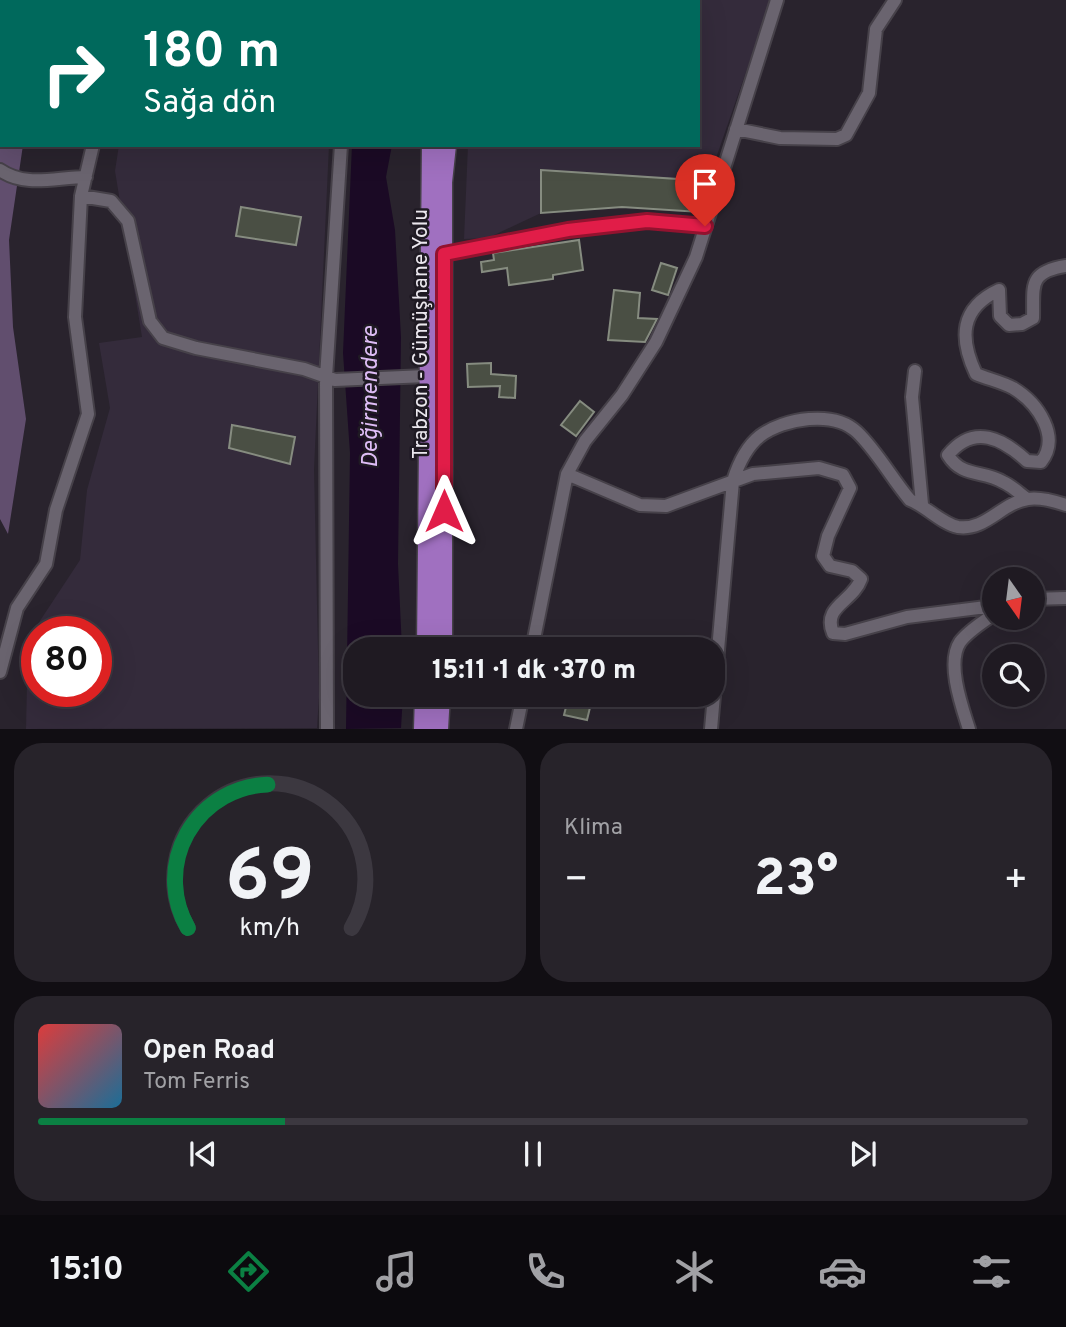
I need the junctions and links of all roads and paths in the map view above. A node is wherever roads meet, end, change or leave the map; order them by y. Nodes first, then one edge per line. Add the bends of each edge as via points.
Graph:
1 (778, 0) edge
2 (895, 0) edge
3 (736, 130) junction
4 (93, 147) edge
5 (341, 147) edge
6 (431, 147) edge
7 (447, 147) edge
8 (0, 170) edge
9 (86, 177) junction
10 (82, 196) junction
11 (705, 226) junction
12 (444, 254) junction
13 (1066, 266) edge
14 (915, 371) dead end
15 (420, 376) junction
16 (330, 379) junction
17 (566, 474) junction
18 (733, 481) junction
19 (1027, 499) junction
20 (922, 504) junction
21 (1066, 505) edge
22 (1066, 598) edge
23 (1045, 599) edge
24 (982, 608) edge
25 (982, 624) edge
26 (426, 637) edge
27 (443, 637) edge
28 (534, 637) edge
29 (0, 672) edge
30 (424, 707) edge
31 (440, 707) edge
32 (521, 707) edge
33 (327, 729) edge
34 (423, 729) edge
35 (439, 729) edge
36 (516, 729) edge
37 (711, 729) edge
38 (969, 729) edge

1 - 3 street
2 - 3 street via 876,29 869,93 846,135 837,139 780,138
3 - 11 street
4 - 9 street
5 - 16 street
6 - 15 highway, Trabzon - Gümüşhane Yolu
7 - 12 highway, Trabzon - Gümüşhane Yolu
8 - 9 street via 23,181
9 - 10 street
10 - 16 street via 111,201 128,221 150,321 163,338 304,369
10 - 29 street via 75,317 88,414 56,510 46,564 17,608
11 - 12 street via 647,221 568,230
11 - 17 street via 696,257 656,342
12 - 27 highway, Trabzon - Gümüşhane Yolu
13 - 19 street via 1035,280 1033,318 1009,325 1000,316 999,290 978,303 965,325 976,374 1012,388 1032,404 1051,438 1041,462 1027,461 993,437 956,445 948,455 965,472 1003,481
14 - 20 street via 912,397
15 - 16 street
15 - 26 highway, Trabzon - Gümüşhane Yolu
16 - 33 street
17 - 18 street via 640,505 666,506
17 - 28 street
18 - 20 street via 739,462 760,436 812,419 840,421 856,431 910,500
18 - 24 street via 753,474 820,468 843,475 849,488 824,556 830,566 852,571 861,579 857,591 832,610 828,623 833,633
18 - 37 street
19 - 20 street via 976,528 954,527
19 - 21 street
22 - 23 street
25 - 38 street via 962,640 954,662
30 - 34 highway
31 - 35 highway
32 - 36 street

